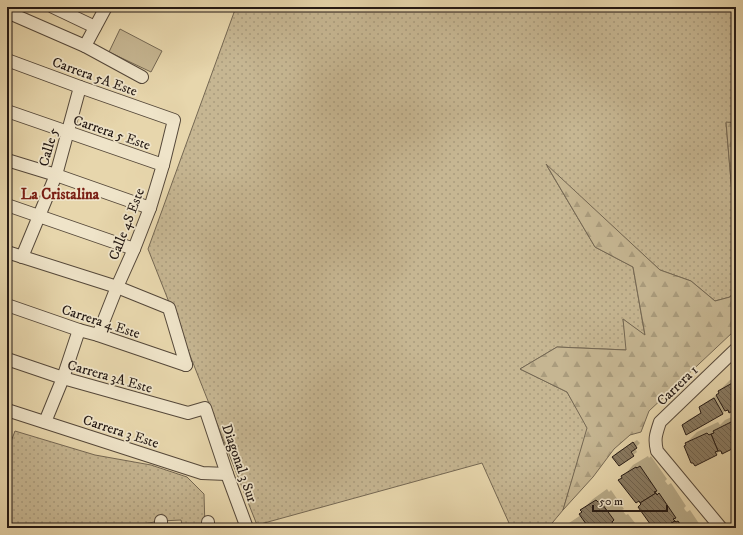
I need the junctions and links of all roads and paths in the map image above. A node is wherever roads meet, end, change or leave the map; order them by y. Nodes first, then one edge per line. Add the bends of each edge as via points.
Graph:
1 (53, 7) edge
2 (106, 7) edge
3 (7, 12) edge
4 (95, 27) junction
5 (85, 46) junction
6 (7, 60) edge
7 (142, 77) dead end
8 (80, 87) junction
9 (7, 111) edge
10 (174, 120) joint
11 (68, 133) junction
12 (7, 160) edge
13 (163, 165) junction
14 (56, 175) junction
15 (7, 205) edge
16 (150, 208) junction
17 (40, 216) junction
18 (134, 249) junction
19 (7, 252) edge
20 (22, 257) junction
21 (117, 287) junction
22 (7, 305) edge
23 (79, 330) junction
24 (98, 335) junction
25 (736, 349) edge
26 (7, 359) edge
27 (63, 378) junction
28 (205, 408) joint
29 (7, 410) edge
30 (45, 422) junction
31 (227, 474) junction
32 (247, 528) edge
33 (721, 528) edge

1 - 4 street
2 - 4 street
3 - 5 street
4 - 5 street
5 - 7 street
6 - 8 street, Carrera 5A Este
8 - 10 street, Carrera 5A Este
8 - 11 street, Calle 5
9 - 11 street, Carrera 5 Este
10 - 13 street, Calle 4S Este
11 - 13 street, Carrera 5 Este
11 - 14 street, Calle 5
12 - 14 street
13 - 16 street, Calle 4S Este
14 - 16 street
14 - 17 street, Calle 5
15 - 17 street
16 - 18 street, Calle 4S Este
17 - 18 street
17 - 20 street, Calle 5
18 - 21 street, Calle 4S Este
19 - 20 street
20 - 21 street
21 - 24 street, Calle 4S Este
21 - 24 street, Carrera 4 Este via 169,308 186,365
22 - 23 street, Carrera 4 Este
23 - 24 street, Carrera 4 Este
23 - 27 street
25 - 33 street, Carrera 1 via 660,422 655,442 657,451
26 - 27 street, Carrera 3A Este
27 - 28 street, Carrera 3A Este via 188,413
27 - 30 street
28 - 31 street, Diagonal 3 Sur
29 - 30 street, Carrera 3 Este
30 - 31 street, Carrera 3 Este via 202,473
31 - 32 street, Diagonal 3 Sur

